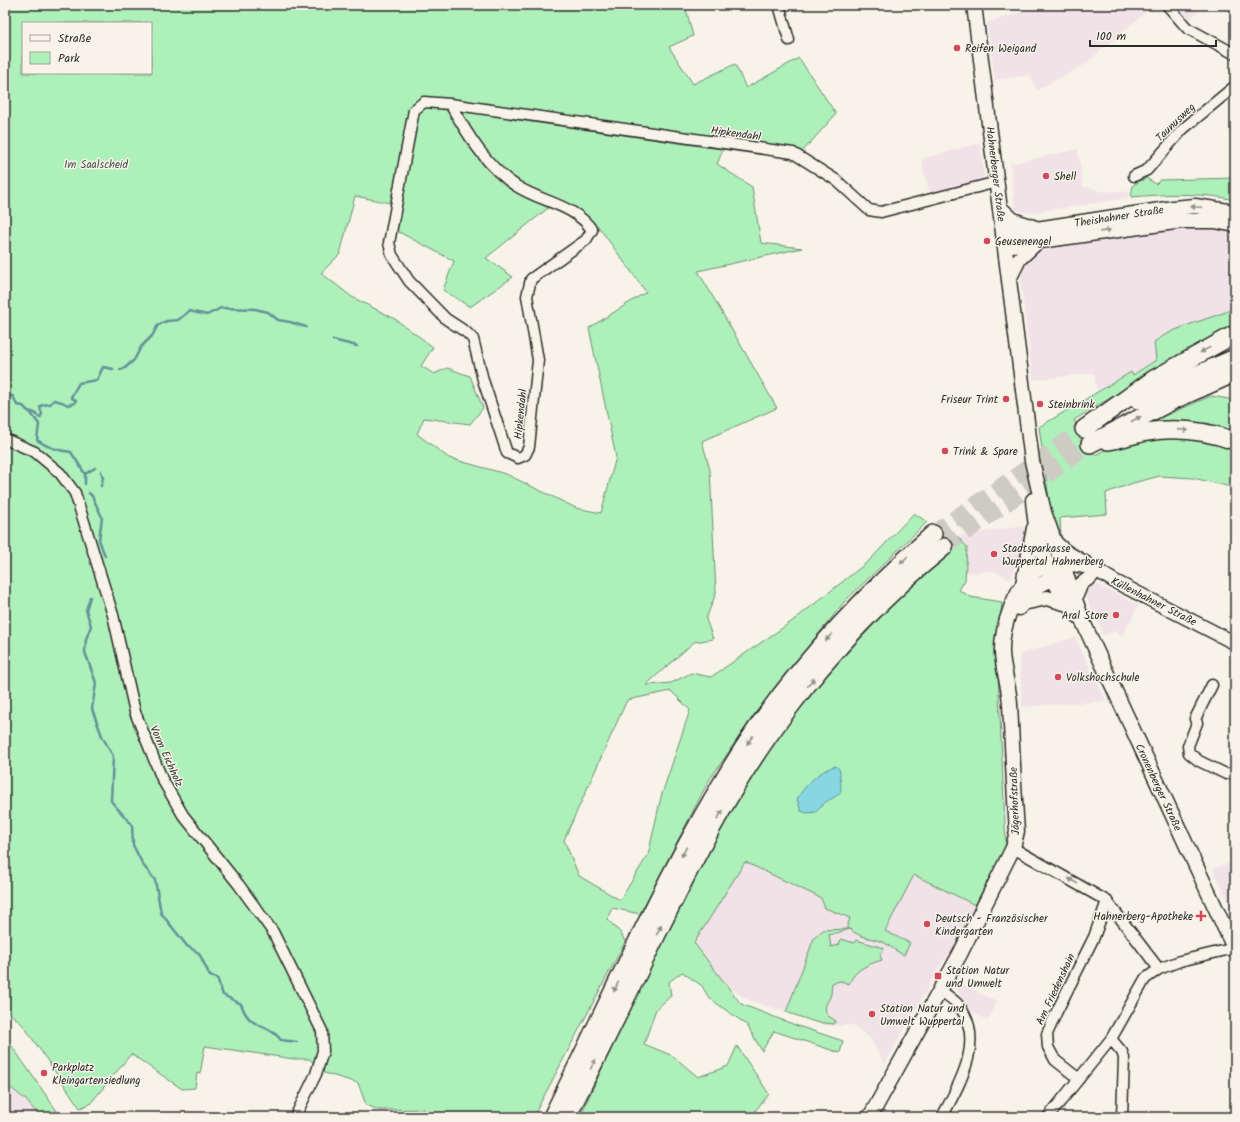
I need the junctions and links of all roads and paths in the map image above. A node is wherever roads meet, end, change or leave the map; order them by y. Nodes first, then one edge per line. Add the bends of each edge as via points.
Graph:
1 (779, 5) edge
2 (974, 5) edge
3 (1168, 5) edge
4 (789, 40) dead end
5 (1235, 54) edge
6 (1235, 86) edge
7 (450, 104) junction
8 (1134, 176) dead end
9 (997, 182) junction
10 (1000, 208) junction
11 (1235, 212) edge
12 (1235, 226) edge
13 (1081, 228) junction
14 (1038, 235) junction
15 (1004, 240) junction
16 (1009, 279) junction
17 (1235, 334) edge
18 (1235, 358) edge
19 (1235, 374) edge
20 (5, 439) edge
21 (1235, 442) edge
22 (1032, 461) junction
23 (1036, 518) junction
24 (939, 541) tunnel mouth
25 (1054, 541) junction
26 (1058, 572) junction
27 (1093, 572) junction
28 (1022, 596) junction
29 (1071, 602) junction
30 (1235, 643) edge
31 (1212, 685) dead end
32 (1235, 772) edge
33 (1013, 848) junction
34 (1107, 901) junction
35 (1235, 949) edge
36 (1159, 969) junction
37 (940, 990) junction
38 (1111, 1039) junction
39 (1079, 1079) junction
40 (569, 1099) junction
41 (295, 1117) edge
42 (548, 1117) edge
43 (552, 1117) edge
44 (568, 1117) edge
45 (572, 1117) edge
46 (870, 1117) edge
47 (942, 1117) edge
48 (1048, 1117) edge
49 (1122, 1117) edge

1 - 4 street
2 - 9 main road, Hahnerberger Straße
3 - 5 street via 1187,28
6 - 8 street, Taunusweg via 1183,129 1146,170
7 - 7 street, Hipkendahl via 471,139 496,170 518,187 574,213 587,222 592,230 586,240 531,279 527,296 538,360 530,438 527,451 521,457 515,457 508,452 483,380 473,339 446,319 409,281 392,255 390,243 414,110 424,102
7 - 9 street, Hipkendahl via 793,153 836,180 869,210 881,212
9 - 10 main road, Hahnerberger Straße
10 - 14 main road via 1013,220
10 - 15 main road, Hahnerberger Straße
11 -> 13 main road, Theishahner Straße via 1195,206
13 -> 12 main road, Theishahner Straße via 1182,220 1216,221
13 - 14 main road, Theishahner Straße
14 - 15 main road, Theishahner Straße
14 - 16 main road via 1019,259
15 - 16 main road, Hahnerberger Straße
16 - 22 main road, Hahnerberger Straße
17 -> 18 highway via 1154,379 1084,429 1139,399
19 - 21 highway via 1174,400 1090,444 1147,432 1177,430 1209,433
20 - 41 street, Vorm Eichholz via 35,452 60,473 74,493 113,615 135,712 162,779 183,815 274,932 322,1031 323,1051 316,1074
22 - 23 main road, Hahnerberger Straße
22 - 25 main road, Hahnerberger Straße
23 - 26 main road, Hahnerberger Straße via 1042,553
23 - 28 main road
24 - 40 highway via 874,589 836,628 775,703 744,747 696,829
25 - 26 main road, Hahnerberger Straße
25 - 27 street
26 - 27 street
26 - 28 main road, Jägerhofstraße via 1028,579
26 - 29 main road, Cronenberger Straße
27 - 29 street via 1081,584
27 - 30 street, Küllenhahner Straße
28 - 29 main road
28 - 33 main road, Jägerhofstraße via 1013,626 1010,688 1017,831
29 - 35 main road, Cronenberger Straße via 1083,622
31 - 32 street via 1195,719 1197,723 1188,746 1189,753 1199,761 1226,774
34 -> 33 street
33 - 37 main road, Jägerhofstraße
34 - 36 street
34 - 39 street, Am Friedenshain via 1094,937 1048,1034 1048,1047 1055,1060
35 - 36 street via 1180,961
36 - 38 street via 1145,979
37 - 46 main road, Jägerhofstraße
37 - 47 street via 959,1005 966,1017 971,1047 963,1079
38 - 39 street
38 - 49 street via 1124,1058
39 - 48 street
40 - 42 highway
40 - 43 highway
40 - 44 highway
40 - 45 highway

